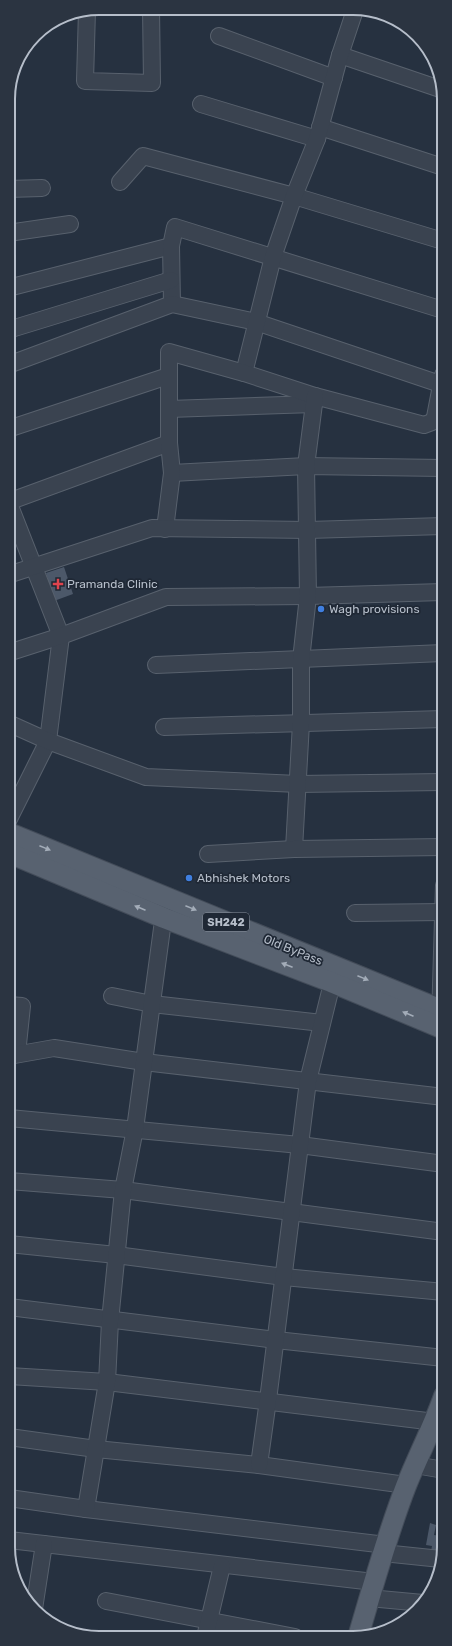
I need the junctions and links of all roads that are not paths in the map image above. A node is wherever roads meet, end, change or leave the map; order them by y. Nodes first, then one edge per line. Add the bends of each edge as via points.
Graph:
1 (151, 15) edge
2 (352, 15) edge
3 (87, 16) edge
4 (219, 36) dead end
5 (340, 55) junction
6 (334, 78) junction
7 (436, 88) edge
8 (201, 104) dead end
9 (319, 133) junction
10 (437, 165) edge
11 (120, 182) dead end
12 (42, 188) dead end
13 (15, 189) edge
14 (294, 196) junction
15 (70, 224) dead end
16 (15, 232) edge
17 (437, 239) edge
18 (171, 246) junction
19 (273, 257) junction
20 (172, 280) junction
21 (15, 286) edge
22 (172, 304) junction
23 (437, 308) edge
24 (256, 322) junction
25 (15, 328) edge
26 (15, 362) edge
27 (244, 373) junction
28 (168, 376) junction
29 (437, 379) edge
30 (314, 400) junction
31 (437, 407) edge
32 (169, 409) junction
33 (15, 427) edge
34 (169, 443) junction
35 (306, 466) junction
36 (437, 468) edge
37 (172, 473) junction
38 (15, 498) edge
39 (15, 519) edge
40 (437, 526) edge
41 (165, 529) junction
42 (308, 530) junction
43 (33, 566) junction
44 (15, 572) edge
45 (437, 592) edge
46 (308, 596) junction
47 (61, 636) junction
48 (15, 651) edge
49 (437, 653) edge
50 (301, 660) junction
51 (156, 665) dead end
52 (437, 719) edge
53 (301, 723) junction
54 (15, 726) edge
55 (164, 727) dead end
56 (48, 741) junction
57 (437, 782) edge
58 (298, 784) junction
59 (15, 807) edge
60 (15, 836) edge
61 (437, 847) edge
62 (294, 849) junction
63 (208, 854) dead end
64 (15, 856) edge
65 (166, 898) junction
66 (437, 912) edge
67 (355, 913) dead end
68 (164, 918) junction
69 (334, 974) junction
70 (112, 996) dead end
71 (152, 1004) junction
72 (15, 1005) edge
73 (437, 1018) edge
74 (322, 1023) junction
75 (15, 1044) edge
76 (15, 1055) edge
77 (144, 1062) junction
78 (308, 1081) junction
79 (437, 1096) edge
80 (15, 1119) edge
81 (135, 1129) junction
82 (300, 1145) junction
83 (437, 1163) edge
84 (15, 1181) edge
85 (124, 1190) junction
86 (292, 1212) junction
87 (437, 1231) edge
88 (15, 1245) edge
89 (116, 1255) junction
90 (284, 1276) junction
91 (437, 1291) edge
92 (15, 1308) edge
93 (110, 1321) junction
94 (276, 1340) junction
95 (437, 1357) edge
96 (15, 1376) edge
97 (107, 1382) junction
98 (268, 1400) junction
99 (437, 1416) edge
100 (435, 1422) junction
101 (15, 1438) edge
102 (96, 1449) junction
103 (259, 1465) junction
104 (415, 1466) junction
105 (437, 1469) edge
106 (406, 1486) junction
107 (15, 1499) edge
108 (86, 1509) junction
109 (15, 1541) edge
110 (44, 1544) junction
111 (384, 1549) junction
112 (436, 1558) edge
113 (222, 1566) junction
114 (372, 1590) junction
115 (35, 1601) edge
116 (106, 1601) dead end
117 (417, 1601) edge
118 (209, 1619) junction
119 (360, 1630) edge
120 (206, 1631) edge
121 (266, 1631) edge

1 - 3 street via 152,83 85,81
2 - 5 street
4 - 6 street
5 - 6 street
5 - 7 street
6 - 9 street
8 - 9 street
9 - 10 street
9 - 14 street
11 - 14 street via 143,156
12 - 13 street
14 - 17 street
14 - 19 street
15 - 16 street
18 - 19 street via 175,227
18 - 20 street
18 - 21 street
19 - 23 street
19 - 24 street
20 - 22 street
20 - 25 street
22 - 24 street
22 - 26 street
24 - 27 street
24 - 29 street
27 - 28 street via 170,352
27 - 30 street
28 - 32 street
28 - 33 street
30 - 31 street via 424,425 432,422
30 - 32 street
30 - 35 street
32 - 34 street
34 - 37 street
34 - 38 street
35 - 36 street
35 - 37 street
35 - 42 street
37 - 41 street
39 - 43 street
40 - 42 street
41 - 42 street
41 - 43 street via 152,528
42 - 46 street
43 - 44 street
43 - 47 street
45 - 46 street
46 - 47 street via 166,597
46 - 50 street
47 - 48 street
47 - 56 street
49 - 50 street
50 - 51 street
50 - 53 street
52 - 53 street
53 - 55 street
53 - 58 street
54 - 56 street
56 - 58 street via 146,777
56 - 59 street
57 - 58 street
58 - 62 street
60 -> 65 main road, Old ByPass / SH242
61 - 62 street
62 - 63 street
68 -> 64 main road, Old ByPass / SH242
65 - 68 street
65 -> 69 main road, Old ByPass / SH242
66 - 67 street
69 -> 68 main road, Old ByPass / SH242
68 - 71 street
69 - 73 main road, Old ByPass / SH242
69 - 74 street
70 - 71 street
71 - 74 street
71 - 77 street
72 - 75 street via 22,1006
74 - 78 street
76 - 77 street via 54,1048
77 - 78 street
77 - 81 street
78 - 79 street
78 - 82 street
80 - 81 street
81 - 82 street
81 - 85 street
82 - 83 street
82 - 86 street
84 - 85 street
85 - 86 street
85 - 89 street
86 - 87 street
86 - 90 street
88 - 89 street
89 - 90 street
89 - 93 street
90 - 91 street
90 - 94 street
92 - 93 street
93 - 94 street
93 - 97 street
94 - 95 street
94 - 98 street
96 - 97 street
97 - 98 street
97 - 102 street
98 - 100 street
98 - 103 street
99 - 100 main road
100 - 104 main road
101 - 102 street
102 - 103 street
102 - 108 street
103 - 106 street
104 - 105 street
104 - 106 main road
106 - 111 main road
107 - 108 street
108 - 111 street
109 - 110 street
110 - 113 street
110 - 115 street
111 - 112 street
111 - 114 main road
113 - 114 street
113 - 118 street
114 - 117 street
114 - 119 main road
116 - 118 street
118 - 120 street
118 - 121 street

